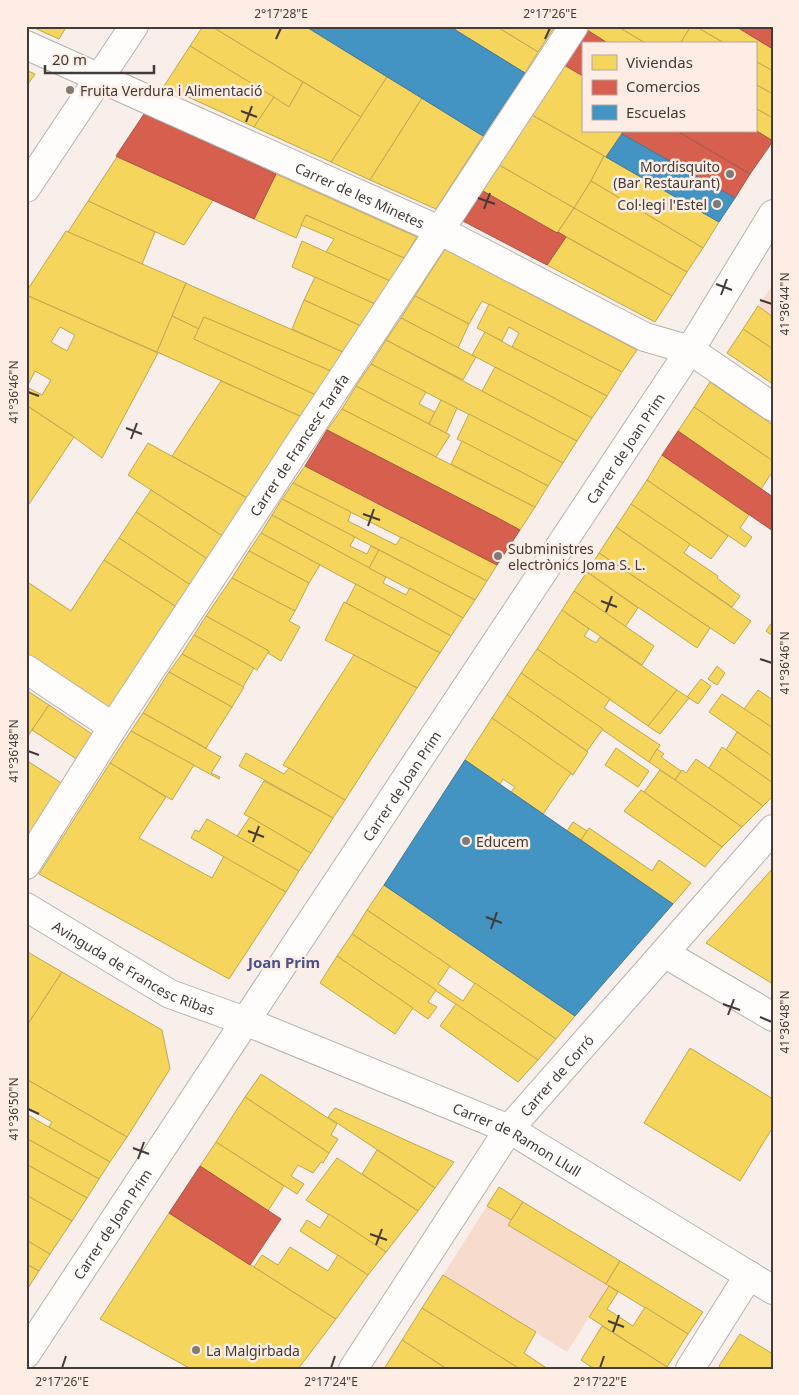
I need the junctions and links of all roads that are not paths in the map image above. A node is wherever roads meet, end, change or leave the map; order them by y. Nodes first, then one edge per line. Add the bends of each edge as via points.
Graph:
1 (134, 26) edge
2 (574, 26) edge
3 (26, 45) edge
4 (100, 78) junction
5 (26, 188) edge
6 (773, 214) edge
7 (439, 230) junction
8 (690, 350) junction
9 (773, 407) edge
10 (26, 669) edge
11 (113, 727) junction
12 (773, 829) edge
13 (26, 865) edge
14 (26, 906) edge
15 (664, 953) junction
16 (773, 1018) edge
17 (245, 1021) junction
18 (509, 1128) junction
19 (749, 1275) junction
20 (773, 1290) edge
21 (26, 1354) edge
22 (353, 1369) edge
23 (690, 1369) edge

1 - 4 street
2 - 7 street, Carrer de Francesc Tarafa
3 - 4 street, Carrer de les Minetes
4 - 5 street
4 - 7 street, Carrer de les Minetes
6 - 8 street, Carrer de Joan Prim
7 - 8 street, Carrer de les Minetes via 645,337
7 - 11 street, Carrer de Francesc Tarafa
8 - 9 street, Carrer de les Minetes
8 - 17 street, Carrer de Joan Prim
10 - 11 street
11 - 13 street, Carrer de Francesc Tarafa
12 - 15 street, Carrer de Corró
14 - 17 street, Avinguda de Francesc Ribas via 170,994
15 - 16 street
15 - 18 street, Carrer de Corró
17 - 18 street, Carrer de Ramon Llull
17 - 21 street, Carrer de Joan Prim
18 - 19 street, Carrer de Ramon Llull
18 - 22 street, Carrer de Corró
19 - 20 street, Carrer de Ramon Llull
19 - 23 street

